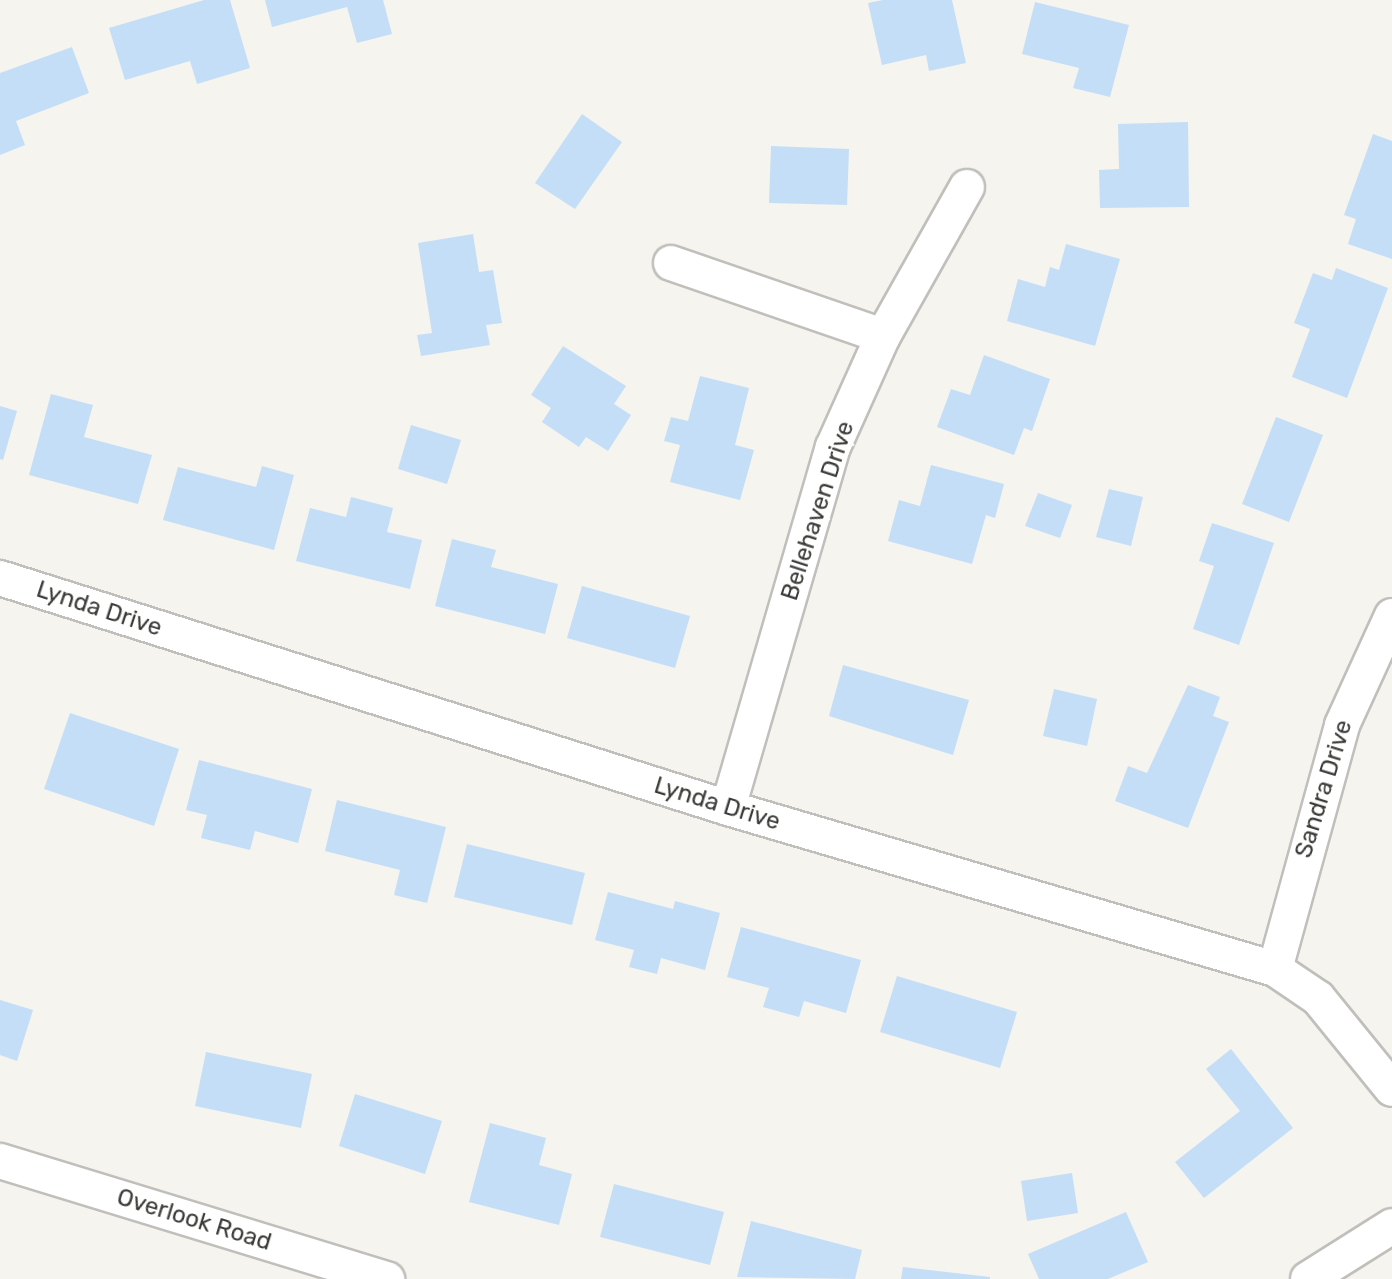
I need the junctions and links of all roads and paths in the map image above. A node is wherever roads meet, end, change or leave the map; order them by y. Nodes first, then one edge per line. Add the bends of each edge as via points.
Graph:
1 (967, 187) dead end
2 (671, 263) dead end
3 (883, 336) junction
4 (0, 578) edge
5 (1392, 616) edge
6 (728, 808) junction
7 (1275, 969) junction
8 (1392, 1089) edge
9 (0, 1161) edge
10 (1392, 1226) edge
11 (387, 1279) edge
12 (1308, 1279) edge

1 - 3 street, Bellehaven Drive
2 - 3 street
3 - 6 street, Bellehaven Drive via 833,447
4 - 6 street, Lynda Drive
5 - 7 street, Sandra Drive via 1342,725
6 - 7 street, Lynda Drive
7 - 8 street, Lynda Drive via 1318,998
9 - 11 street, Overlook Road
10 - 12 street

